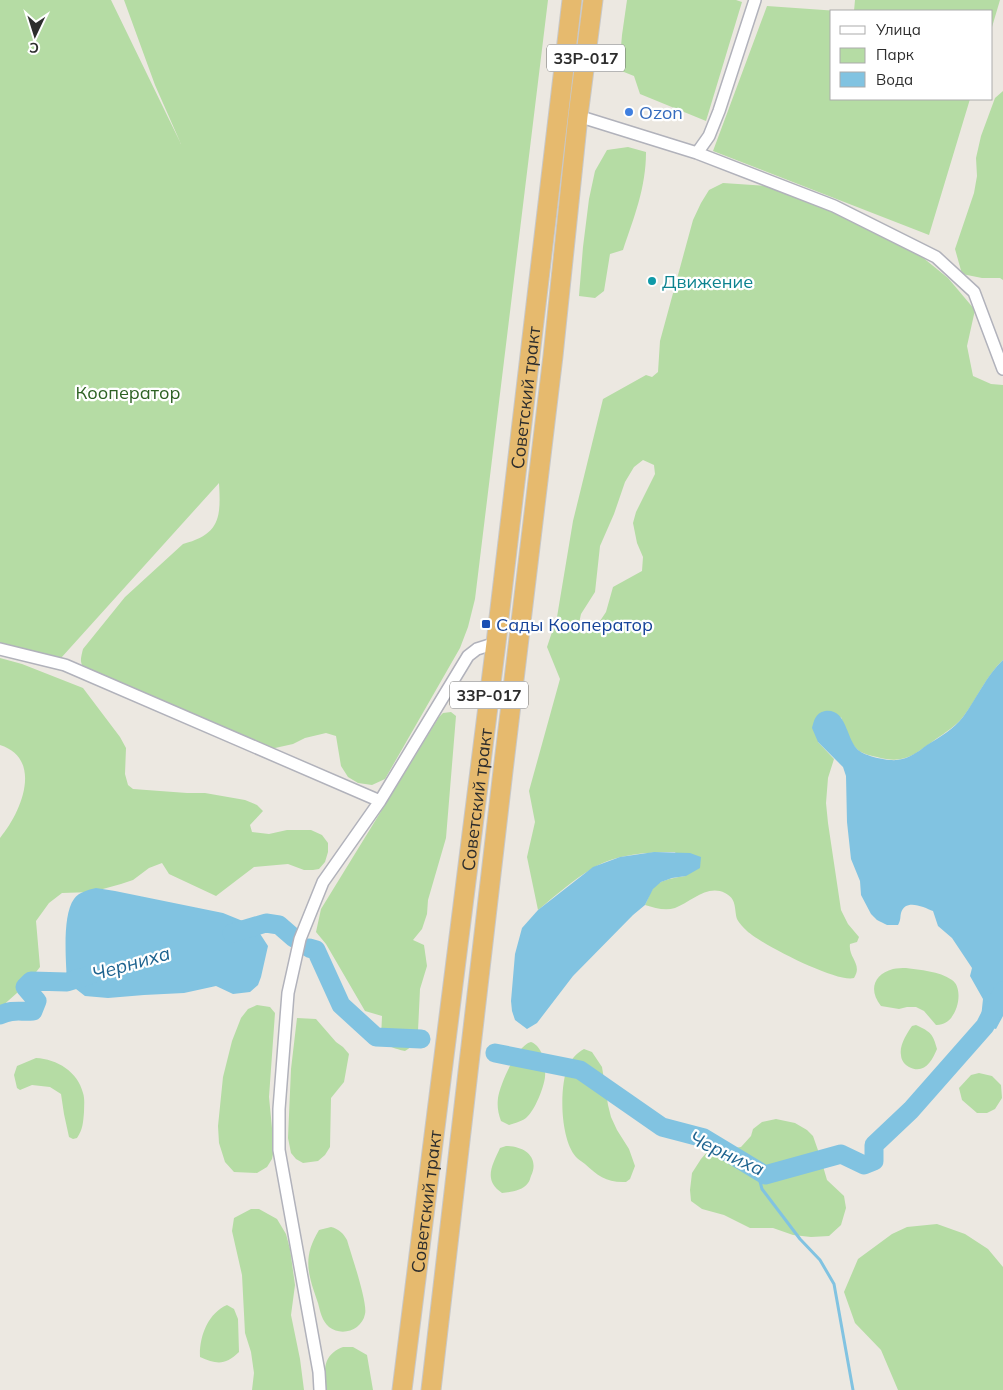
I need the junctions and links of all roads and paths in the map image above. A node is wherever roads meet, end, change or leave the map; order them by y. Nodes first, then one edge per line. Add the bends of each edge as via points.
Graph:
1 (572, 0) edge
2 (594, 0) edge
3 (755, 0) edge
4 (578, 116) junction
5 (697, 153) junction
6 (1003, 369) edge
7 (496, 643) junction
8 (0, 649) edge
9 (380, 801) junction
10 (320, 1390) edge
11 (402, 1390) edge
12 (431, 1390) edge

1 - 7 highway, Советский тракт / 33Р-017
2 - 4 highway, Советский тракт / 33Р-017
3 - 5 street via 709,136
4 - 5 street
4 - 12 highway, Советский тракт / 33Р-017 via 553,356
5 - 6 street via 834,206 936,256 974,292
7 - 9 street via 477,649 468,656
7 - 11 highway, Советский тракт / 33Р-017
8 - 9 street via 65,665
9 - 10 street via 323,882 300,939 288,993 279,1109 280,1150 320,1372

